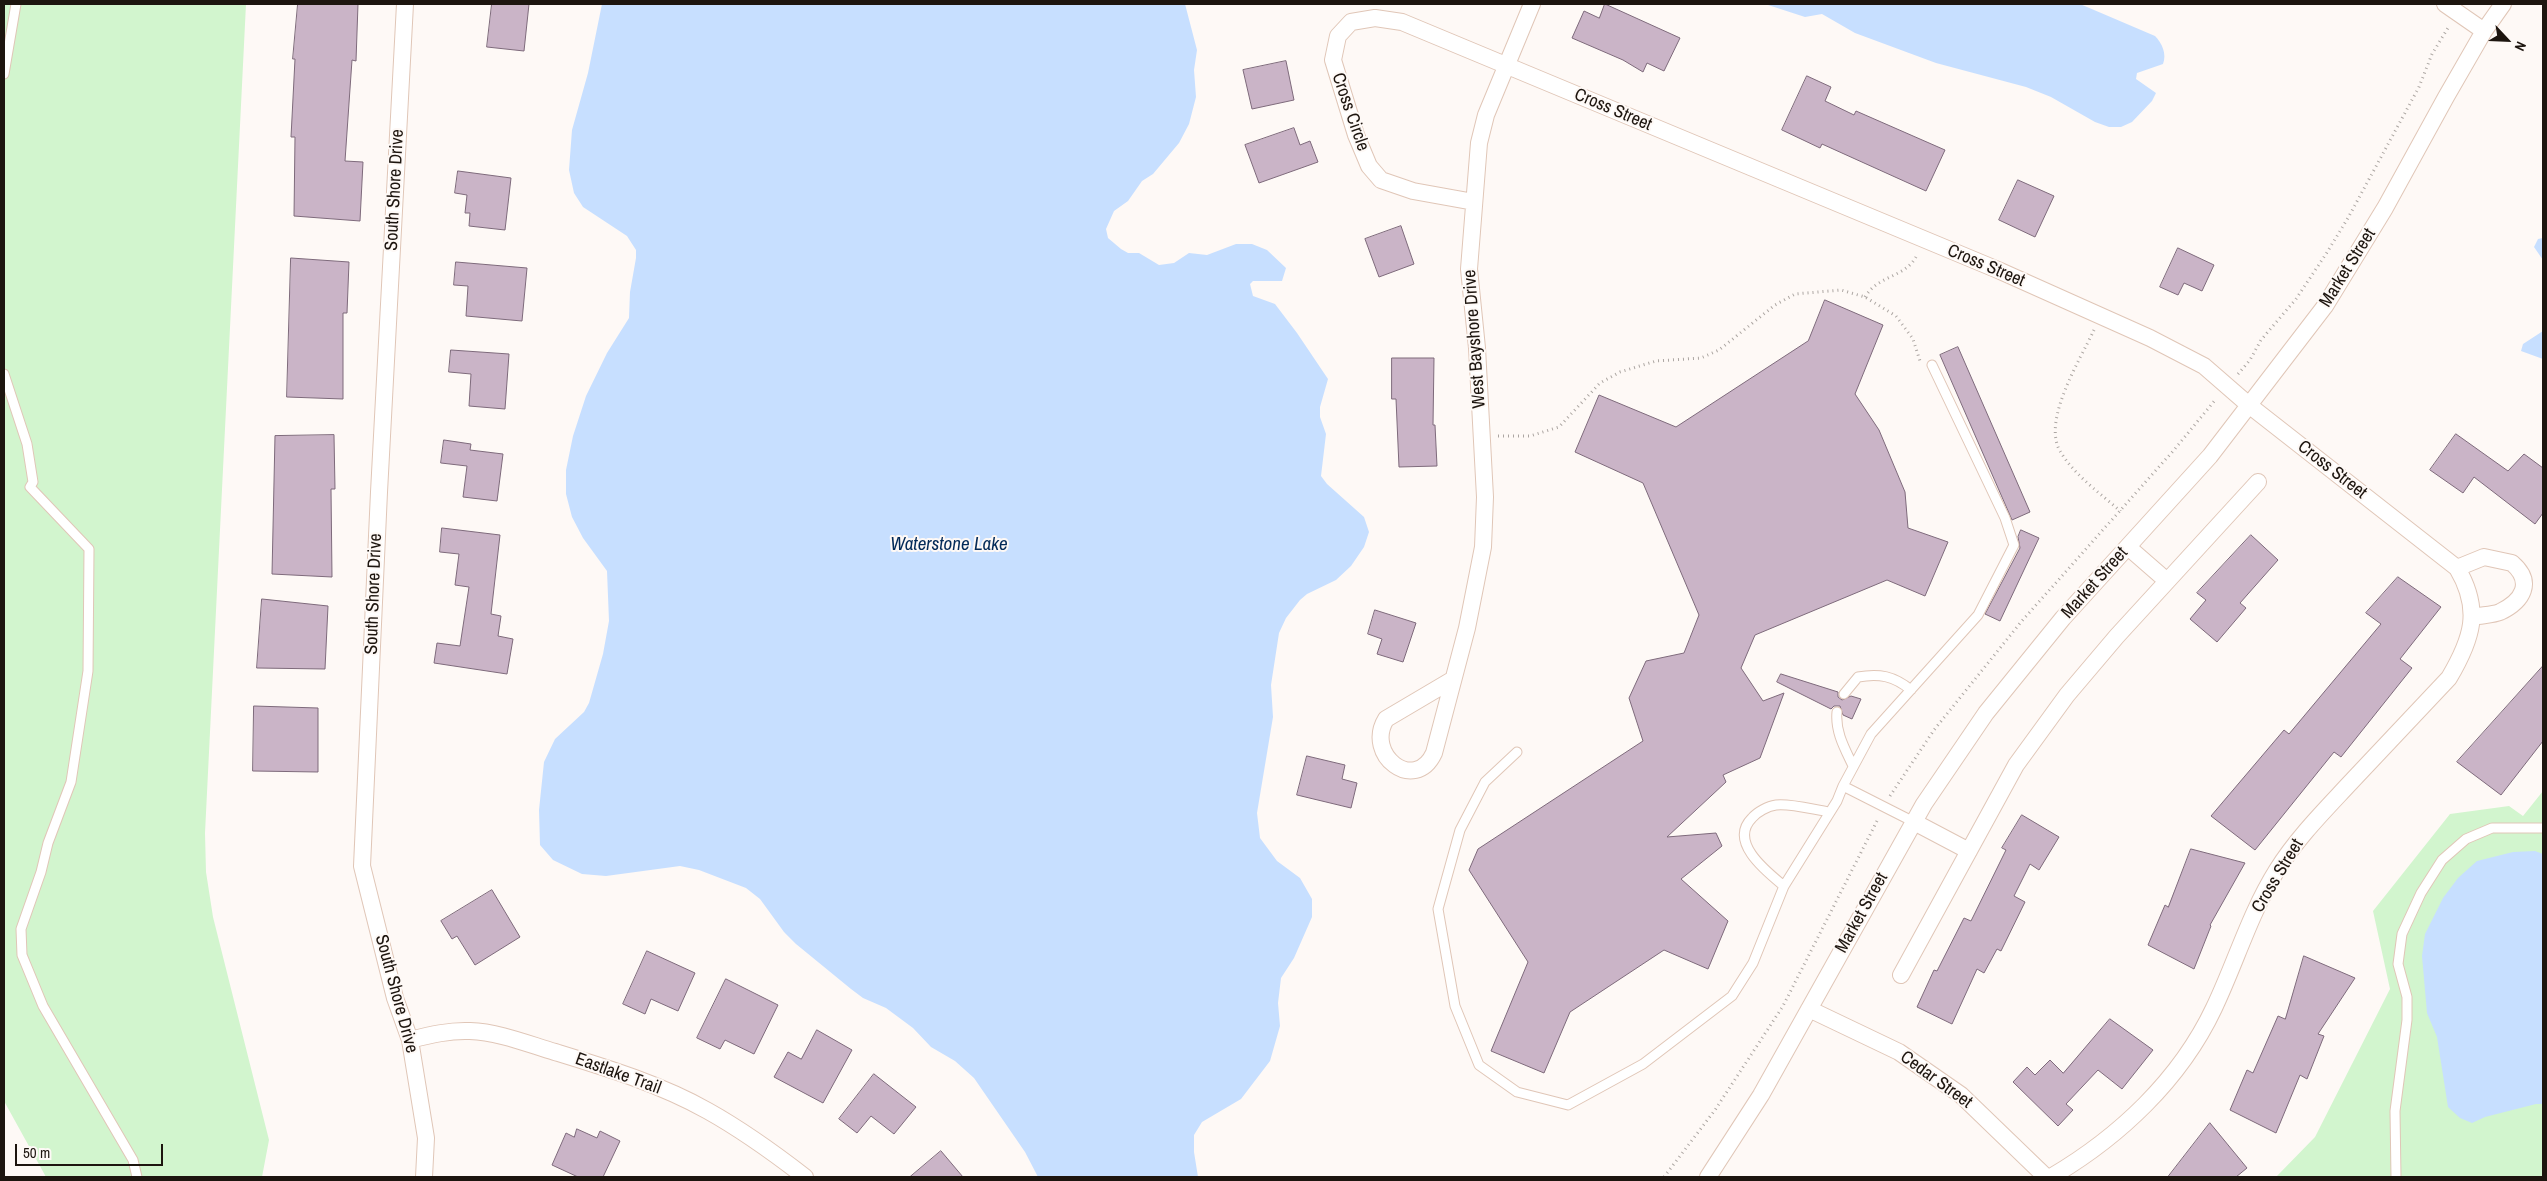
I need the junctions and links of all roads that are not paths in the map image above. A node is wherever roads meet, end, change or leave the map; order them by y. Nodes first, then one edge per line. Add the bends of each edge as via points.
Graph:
1 (16, 4) edge
2 (405, 4) edge
3 (1532, 4) edge
4 (2445, 4) edge
5 (2502, 4) edge
6 (2484, 31) junction
7 (1506, 64) junction
8 (4, 74) edge
9 (1474, 202) junction
10 (1932, 364) road end
11 (4, 374) edge
12 (2250, 406) junction
13 (2258, 482) dead end
14 (2128, 547) junction
15 (2457, 568) junction
16 (2167, 581) junction
17 (2473, 617) junction
18 (1452, 680) junction
19 (1911, 690) junction
20 (1844, 694) dead end
21 (1837, 712) dead end
22 (1517, 752) dead end
23 (1853, 766) junction
24 (1843, 786) junction
25 (1830, 812) junction
26 (1914, 822) junction
27 (2543, 828) edge
28 (1969, 851) junction
29 (1784, 886) junction
30 (1902, 975) dead end
31 (1809, 1010) junction
32 (410, 1040) junction
33 (136, 1177) edge
34 (424, 1177) edge
35 (805, 1177) edge
36 (1708, 1177) edge
37 (2046, 1177) edge
38 (2051, 1177) edge
39 (2396, 1177) edge

1 - 8 lane
2 - 32 street, South Shore Drive via 378,492 362,866 395,998
3 - 7 street, West Bayshore Drive
4 - 6 street
5 - 6 street, Market Street
6 - 12 street, Market Street via 2386,208 2325,306
7 - 9 street, West Bayshore Drive via 1479,143
7 - 9 street, Cross Circle via 1402,22 1375,18 1351,22 1338,36 1333,60 1356,135 1369,166 1380,180 1413,191
7 - 12 street, Cross Street via 2102,317 2204,366
9 - 18 street, West Bayshore Drive via 1469,269 1477,348 1484,497 1483,547 1467,628
10 - 19 lane via 2005,518 2014,545 1978,614
11 - 33 lane via 27,444 33,482 30,487 89,549 88,671 71,782 21,929 22,955 43,1006 133,1160
12 - 14 street, Market Street
12 - 15 street, Cross Street
13 - 16 street
14 - 16 street
14 - 26 street, Market Street via 2063,618 1986,713
15 - 17 street, Cross Street via 2468,586
15 - 17 street via 2484,557 2512,563 2522,578 2523,591 2519,600 2499,613
16 - 28 street via 2068,695 2016,765
17 - 38 street, Cross Street via 2466,649 2449,678 2302,835 2278,869 2260,898 2214,1008 2193,1049 2167,1082 2129,1120 2080,1160
18 - 18 street, West Bayshore Drive via 1430,762 1417,770 1408,770 1390,762 1383,753 1381,739 1381,726 1386,719
19 - 20 lane via 1899,680 1875,674 1858,677
19 - 23 lane via 1871,734
21 - 23 lane via 1839,736
22 - 29 lane via 1485,782 1460,830 1438,909 1455,1006 1479,1065 1518,1092 1568,1105 1643,1064 1732,996 1753,963
23 - 24 lane
24 - 25 lane
24 - 26 lane
25 - 29 lane
25 - 29 lane via 1776,805 1754,815 1749,821 1745,841 1749,851
26 - 28 street
26 - 31 street, Market Street
27 - 39 lane via 2492,828 2466,839 2442,860 2421,893 2402,934 2398,964 2406,997 2407,1020 2395,1111
28 - 30 street
31 - 36 street, Market Street via 1761,1095
31 - 37 street, Cedar Street via 1898,1052 1961,1095
32 - 34 street, South Shore Drive via 426,1138
32 - 35 street, Eastlake Trail via 440,1032 470,1031 498,1035 624,1075 707,1110 748,1135

